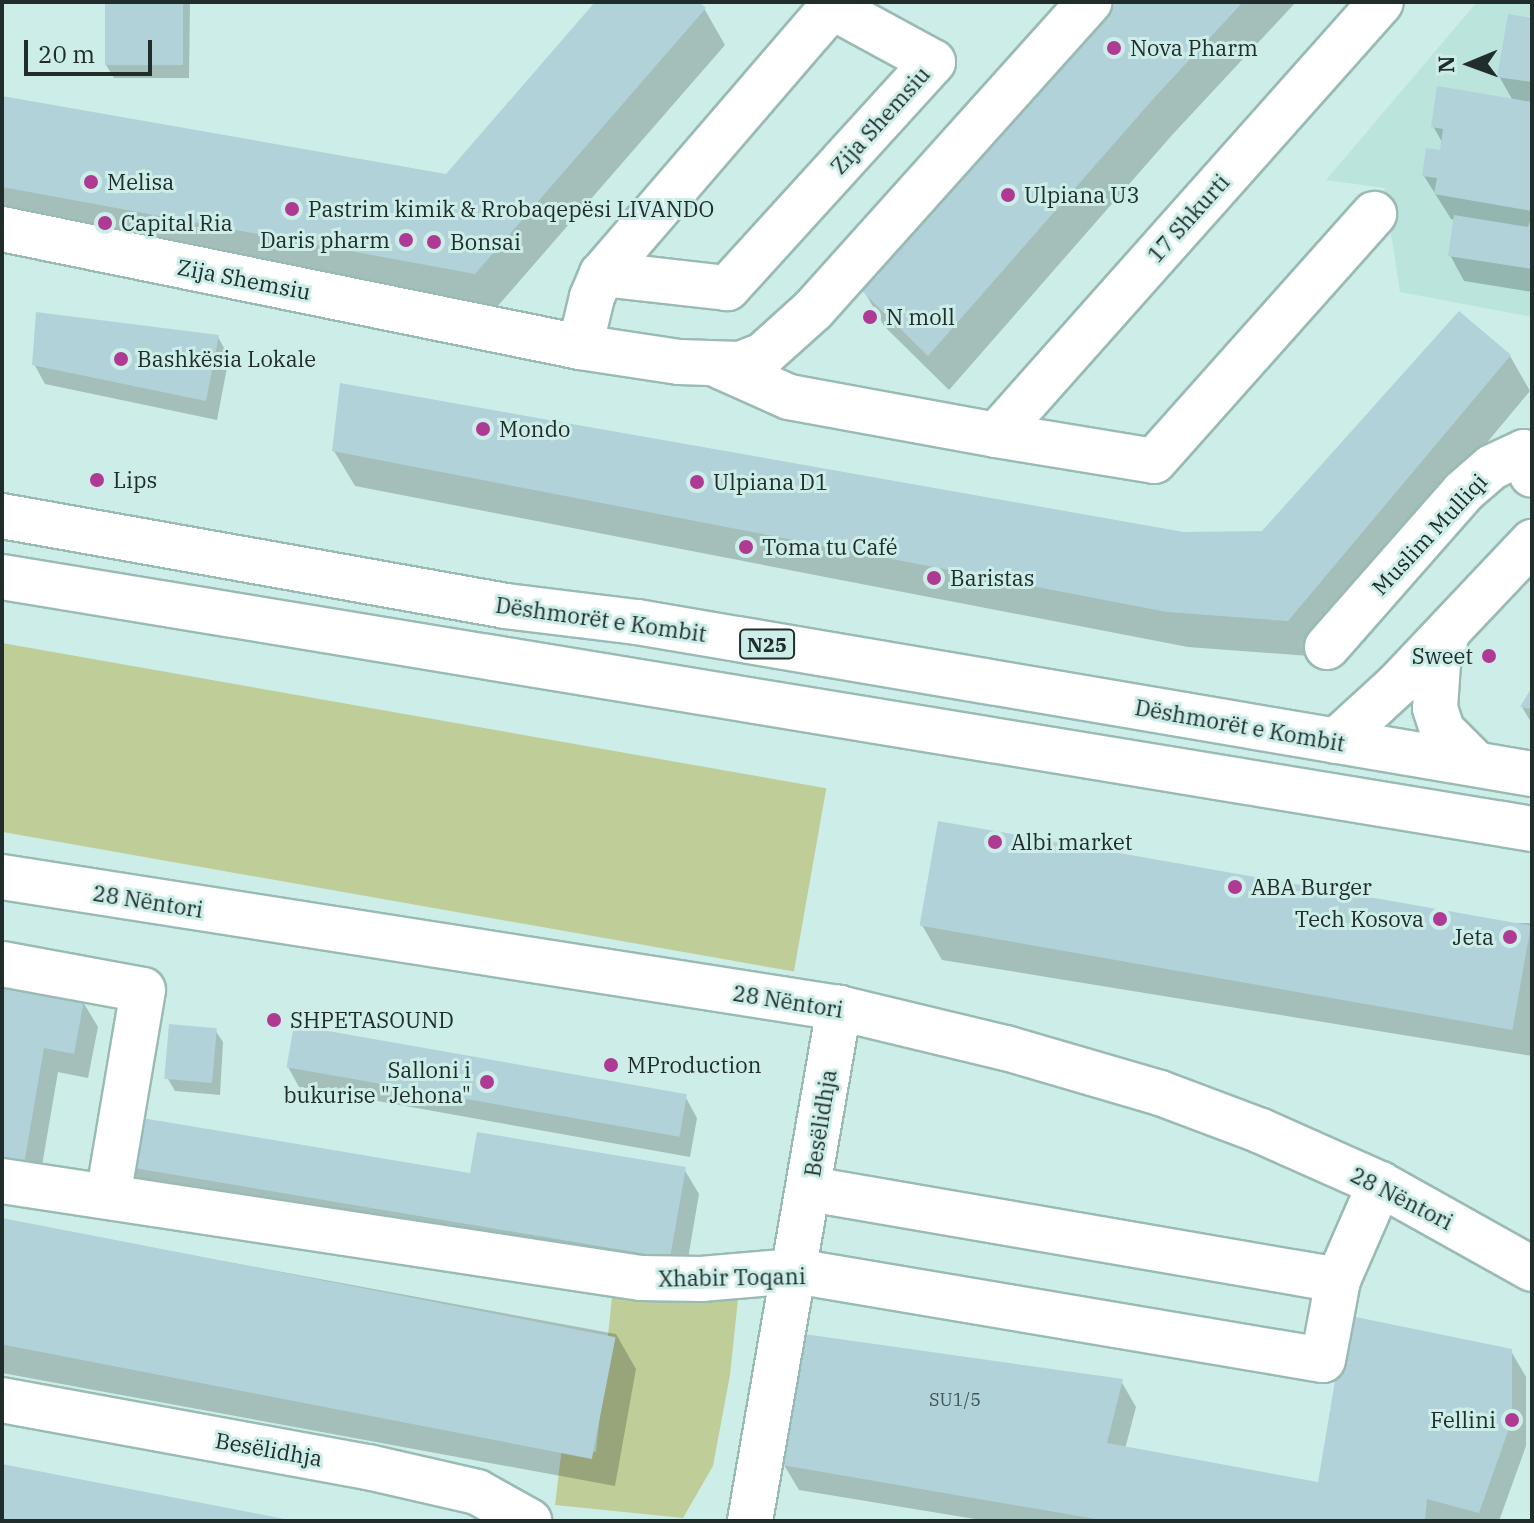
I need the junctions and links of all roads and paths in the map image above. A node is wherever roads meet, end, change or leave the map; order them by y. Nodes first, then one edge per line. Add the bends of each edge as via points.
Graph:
1 (1089, 2) edge
2 (1381, 2) edge
3 (1374, 214) dead end
4 (2, 229) edge
5 (602, 274) junction
6 (580, 347) junction
7 (717, 365) junction
8 (996, 435) junction
9 (1532, 475) edge
10 (2, 516) edge
11 (1532, 542) edge
12 (2, 577) edge
13 (1447, 634) junction
14 (1327, 647) dead end
15 (1336, 741) junction
16 (1476, 764) junction
17 (1532, 774) edge
18 (1532, 829) edge
19 (2, 877) edge
20 (2, 964) edge
21 (839, 1008) junction
22 (2, 1181) edge
23 (1380, 1184) junction
24 (810, 1189) junction
25 (108, 1196) junction
26 (1532, 1269) edge
27 (795, 1271) junction
28 (1338, 1280) junction
29 (2, 1400) edge
30 (529, 1521) edge
31 (750, 1521) edge

1 - 7 street, Zija Shemsiu via 803,320 763,355
2 - 8 street, 17 Shkurti
3 - 8 street via 1154,461
4 - 6 street, Zija Shemsiu
5 - 5 street, Zija Shemsiu via 727,288 933,62 832,7
5 - 6 street, Zija Shemsiu
6 - 7 street, Zija Shemsiu
7 - 8 street via 789,397
9 - 14 street, Muslim Mulliqi via 1524,452 1492,467 1463,492
10 - 15 street, Dëshmorët e Kombit / N25 via 506,606 637,622
11 - 13 street
12 - 18 street
13 - 15 street
13 - 16 street via 1438,664 1435,708 1442,730
15 - 16 street, Dëshmorët e Kombit / N25
16 - 17 street, Dëshmorët e Kombit / N25
19 - 21 street, 28 Nëntori
20 - 25 street via 143,990
21 - 23 street, 28 Nëntori via 1006,1048 1160,1093
21 - 24 street, Besëlidhja
22 - 25 street, Xhabir Toqani
23 - 26 street, 28 Nëntori
23 - 28 street, Xhabir Toqani
24 - 27 street, Besëlidhja
24 - 28 street
25 - 27 street, Xhabir Toqani via 641,1278
27 - 28 street, Xhabir Toqani via 1323,1360
27 - 31 street, Besëlidhja
29 - 30 street, Besëlidhja via 477,1492

